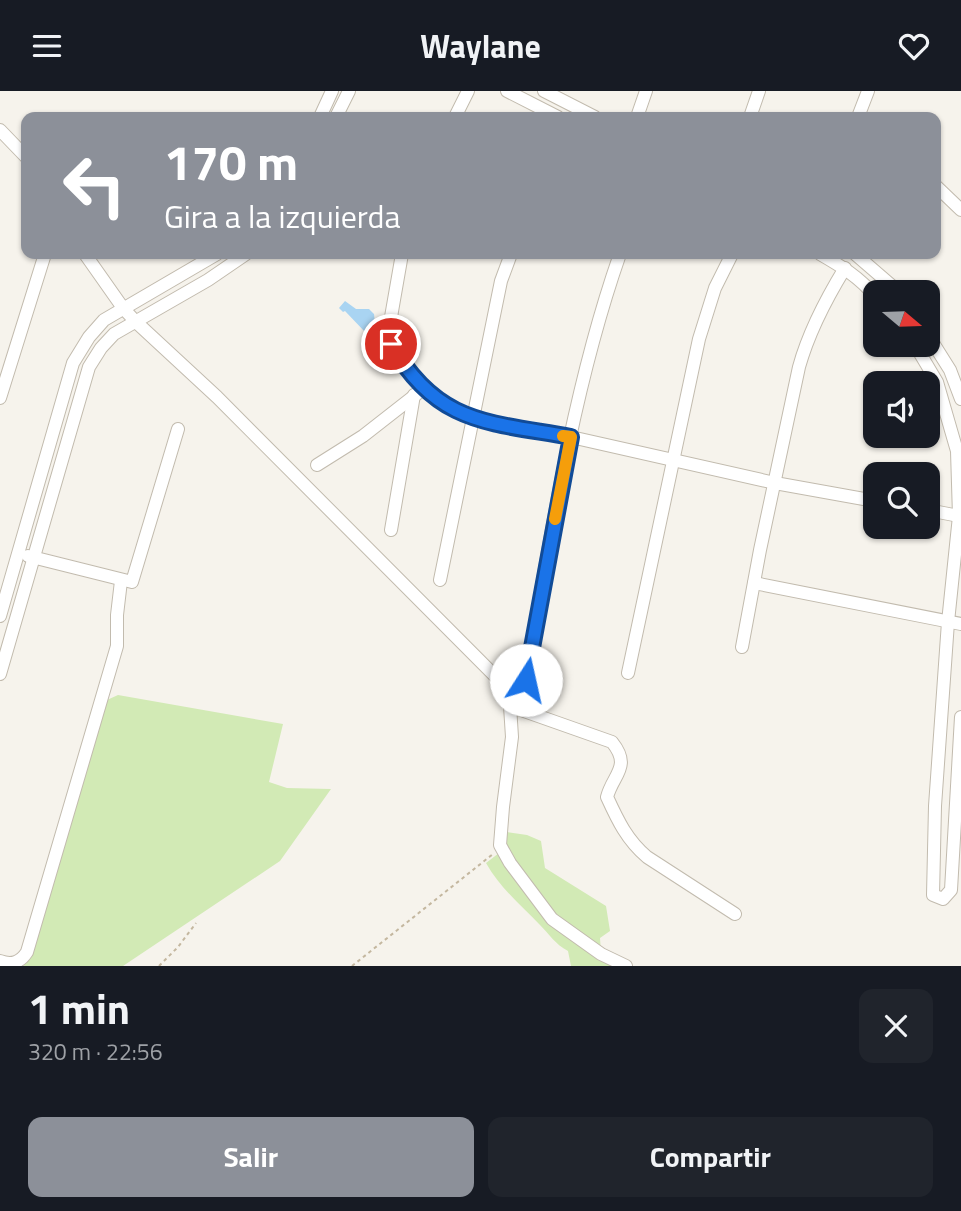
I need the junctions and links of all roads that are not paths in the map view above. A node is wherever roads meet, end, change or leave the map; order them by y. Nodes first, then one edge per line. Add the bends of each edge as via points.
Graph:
1 (332, 91) edge
2 (349, 91) edge
3 (468, 91) edge
4 (508, 91) edge
5 (544, 91) edge
6 (646, 91) edge
7 (759, 91) edge
8 (868, 91) edge
9 (322, 112) edge
10 (338, 112) edge
11 (458, 112) edge
12 (548, 112) edge
13 (585, 112) edge
14 (639, 112) edge
15 (752, 112) edge
16 (860, 112) edge
17 (0, 130) edge
18 (21, 152) edge
19 (941, 191) edge
20 (961, 210) edge
21 (43, 259) edge
22 (89, 259) edge
23 (208, 259) edge
24 (238, 259) edge
25 (401, 259) edge
26 (509, 259) edge
27 (618, 259) edge
28 (730, 259) edge
29 (829, 259) edge
30 (861, 259) edge
31 (200, 263) junction
32 (845, 268) junction
33 (180, 275) junction
34 (208, 279) junction
35 (885, 280) edge
36 (863, 282) edge
37 (188, 291) junction
38 (123, 308) junction
39 (135, 321) junction
40 (940, 354) edge
41 (922, 357) edge
42 (960, 391) edge
43 (419, 392) junction
44 (0, 398) edge
45 (61, 399) junction
46 (77, 403) junction
47 (472, 419) junction
48 (178, 429) dead end
49 (571, 437) junction
50 (673, 461) junction
51 (317, 465) dead end
52 (775, 483) junction
53 (863, 499) edge
54 (940, 512) edge
55 (959, 516) junction
56 (391, 530) dead end
57 (18, 553) junction
58 (35, 558) junction
59 (440, 580) dead end
60 (121, 581) junction
61 (754, 583) junction
62 (0, 618) edge
63 (955, 623) edge
64 (15, 624) junction
65 (742, 647) dead end
66 (628, 673) dead end
67 (0, 674) edge
68 (526, 680) dead end
69 (510, 706) junction
70 (961, 717) edge
71 (937, 783) junction
72 (959, 786) edge
73 (935, 806) junction
74 (959, 807) edge
75 (735, 914) dead end
76 (0, 961) edge
77 (626, 966) edge

1 - 9 street
2 - 10 street
3 - 11 street
4 - 12 street
5 - 13 street
6 - 14 street
7 - 15 street
8 - 16 street
17 - 18 street
19 - 20 street
21 - 44 street
22 - 38 street
23 - 31 street
24 - 34 street
25 - 43 street via 391,344
26 - 47 street
27 - 49 street via 599,314
28 - 50 street via 699,339
29 - 32 street
30 - 35 street
31 - 33 street
31 - 34 street
32 - 36 street
32 - 52 street via 806,343
33 - 37 street
33 - 38 street
34 - 37 street
37 - 39 street
38 - 39 street
38 - 45 street via 89,337 73,363
39 - 46 street via 101,348
39 - 69 street via 496,677
40 - 42 street
41 - 55 street via 937,382 957,451
43 - 47 street
43 - 51 street
43 - 56 street
45 - 46 street
45 - 57 street
46 - 58 street
47 - 49 street
47 - 59 street
48 - 60 street via 135,580
49 - 50 street
49 - 68 street
50 - 52 street
50 - 66 street
52 - 53 street
52 - 61 street
54 - 55 street
55 - 63 street
57 - 58 street
57 - 62 street
58 - 60 street
58 - 64 street
60 - 76 street via 117,646 27,952 14,963
61 - 63 street
61 - 65 street
62 - 64 street
63 - 71 street
64 - 67 street
69 - 75 street via 612,742 621,765 607,797 623,831 647,857
69 - 77 street via 512,737 500,845 552,919
70 - 72 street
71 - 72 street
71 - 73 street
72 - 74 street
73 - 74 street
73 - 74 street via 933,895 943,899 951,890

